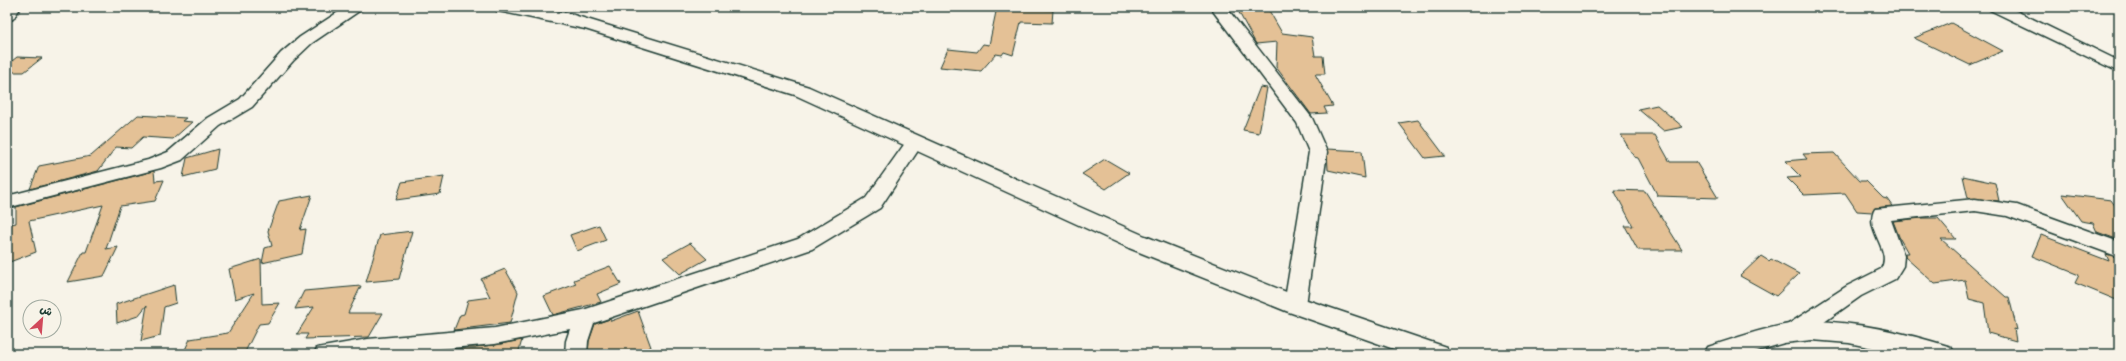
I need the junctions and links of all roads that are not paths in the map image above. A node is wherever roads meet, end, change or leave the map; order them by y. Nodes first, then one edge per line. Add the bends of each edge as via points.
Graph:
1 (13, 7) edge
2 (357, 7) edge
3 (503, 7) edge
4 (1218, 7) edge
5 (1996, 7) edge
6 (7, 16) edge
7 (2119, 67) edge
8 (914, 143) junction
9 (7, 202) edge
10 (2119, 250) edge
11 (1294, 305) junction
12 (586, 318) junction
13 (1795, 332) junction
14 (325, 354) edge
15 (576, 354) edge
16 (1437, 354) edge
17 (1717, 354) edge
18 (1942, 354) edge

1 - 6 street
2 - 9 street via 306,40 287,57 246,103 214,122 175,156 121,173
3 - 8 main road via 592,25 768,79 802,91
4 - 11 street via 1306,122 1318,152
5 - 7 street
8 - 11 main road via 1137,242
8 - 12 street via 873,202 806,244
10 - 13 street via 2010,210 1975,205 1882,214 1881,220 1894,256 1893,266 1888,274 1854,291
11 - 16 main road
12 - 14 street via 495,336 368,347
12 - 15 street via 576,341
13 - 17 main road via 1771,336
13 - 18 main road via 1819,331 1857,335

